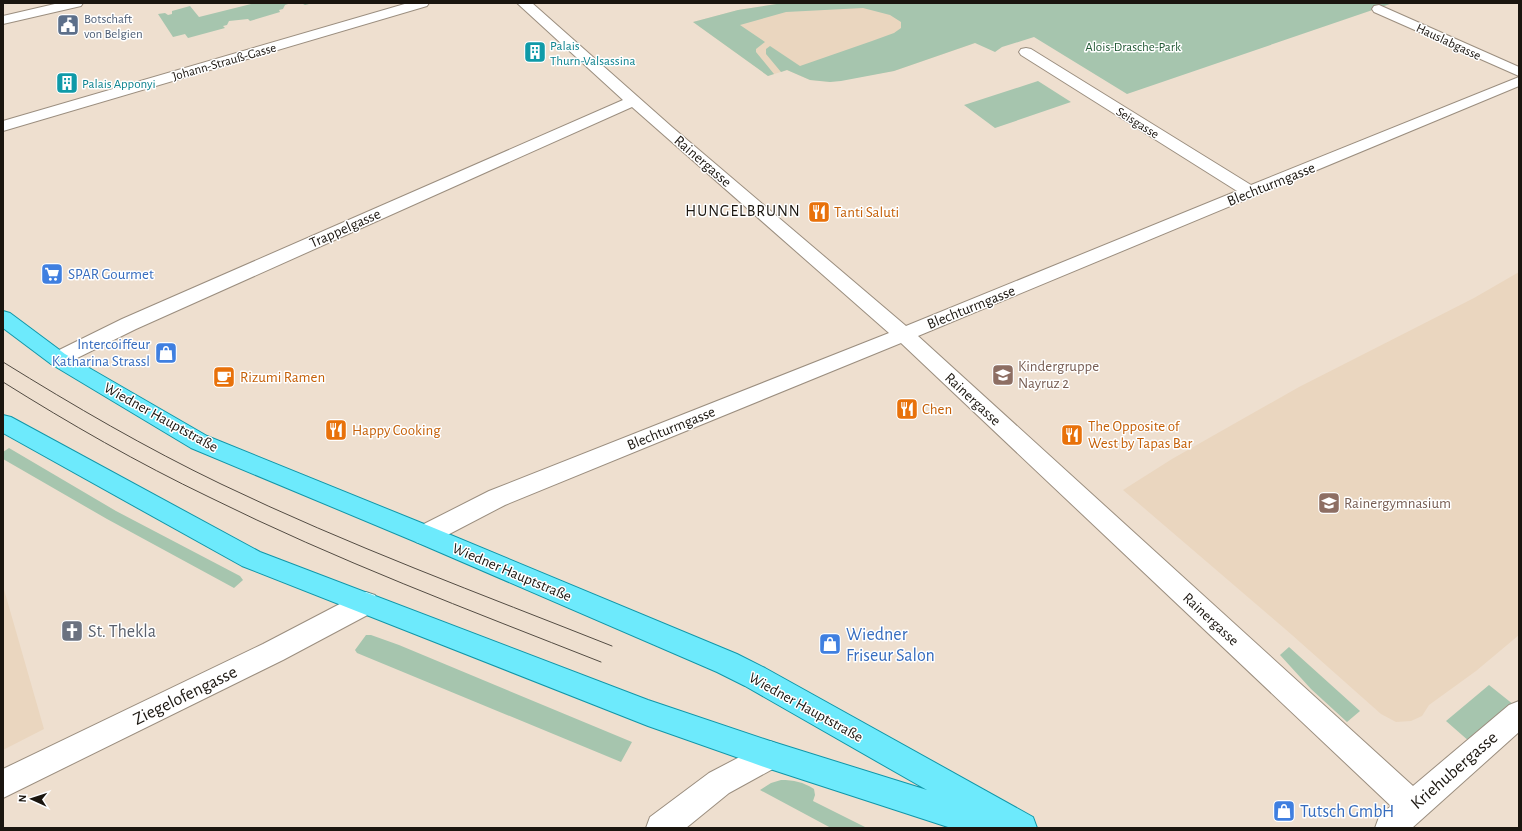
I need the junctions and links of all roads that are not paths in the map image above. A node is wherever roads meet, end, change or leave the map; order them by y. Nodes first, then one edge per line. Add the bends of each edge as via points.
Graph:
1 (76, 3) edge
2 (422, 3) edge
3 (524, 3) edge
4 (1379, 9) dead end
5 (3, 20) edge
6 (1026, 52) dead end
7 (1519, 72) edge
8 (1519, 81) edge
9 (633, 101) junction
10 (3, 126) edge
11 (1250, 192) junction
12 (3, 318) edge
13 (903, 334) junction
14 (58, 359) junction
15 (3, 423) edge
16 (424, 535) junction
17 (366, 603) junction
18 (1519, 714) edge
19 (770, 755) junction
20 (3, 784) edge
21 (1413, 806) junction
22 (661, 828) edge
23 (998, 828) edge
24 (1022, 828) edge
25 (1390, 828) edge

1 - 5 street
2 - 10 street, Johann-Strauß-Gasse
3 - 9 street, Rainergasse
4 - 7 street, Hauslabgasse
6 - 11 street, Seisgasse
8 - 11 street, Blechturmgasse
9 - 13 street, Rainergasse
9 - 14 street, Trappelgasse via 129,324
11 - 13 street, Blechturmgasse
12 - 14 main road, Wiedner Hauptstraße
13 - 16 street, Blechturmgasse via 497,498
13 - 21 street, Rainergasse
14 - 16 main road, Wiedner Hauptstraße via 199,442
15 - 17 main road via 251,559
16 - 24 main road, Wiedner Hauptstraße via 756,677
17 - 19 main road via 648,714
17 - 20 street, Ziegelofengasse via 273,652
18 - 21 street, Kriehubergasse
19 - 22 street via 719,783
19 - 23 main road
21 - 25 street, Kriehubergasse

